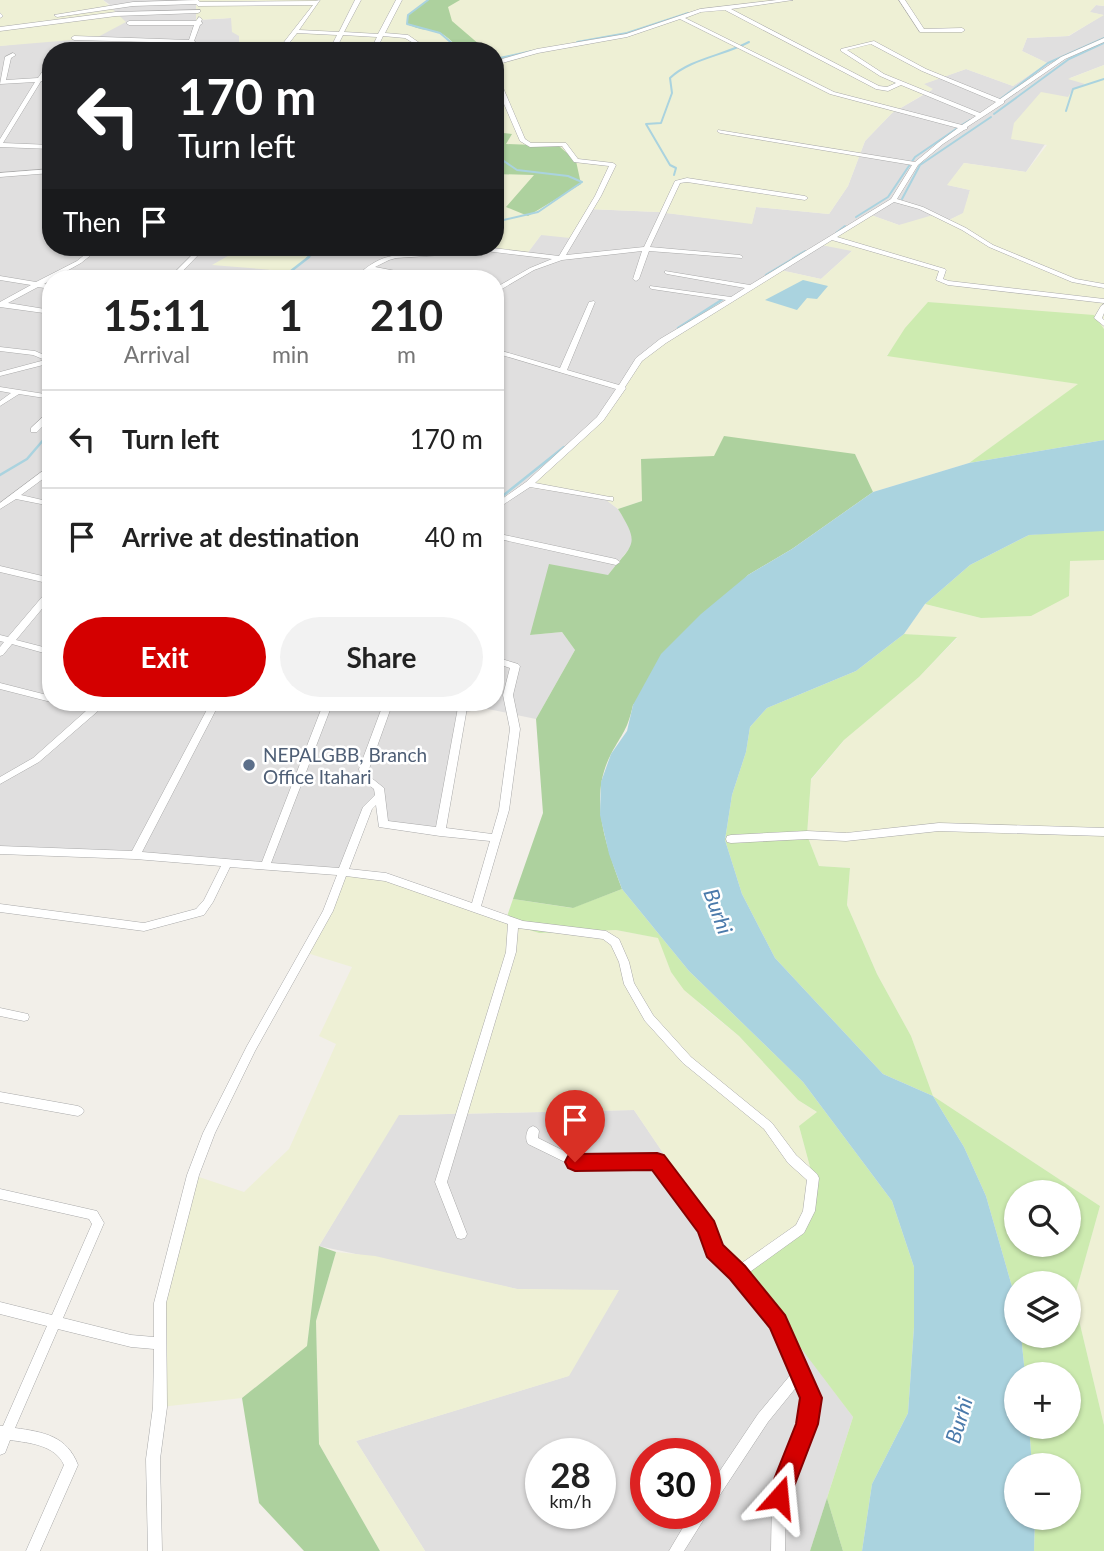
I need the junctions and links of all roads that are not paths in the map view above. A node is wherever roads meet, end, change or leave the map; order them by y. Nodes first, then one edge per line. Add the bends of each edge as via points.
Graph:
1 (358, 0) edge
2 (398, 0) edge
3 (790, 0) edge
4 (902, 0) edge
5 (318, 2) edge
6 (198, 4) edge
7 (726, 8) junction
8 (57, 15) dead end
9 (679, 17) junction
10 (129, 23) dead end
11 (200, 23) junction
12 (0, 29) edge
13 (962, 30) dead end
14 (296, 31) junction
15 (342, 34) junction
16 (381, 35) junction
17 (74, 38) dead end
18 (1104, 40) edge
19 (193, 42) joint
20 (287, 42) edge
21 (337, 42) edge
22 (378, 42) edge
23 (416, 42) edge
24 (13, 55) dead end
25 (504, 65) edge
26 (42, 74) edge
27 (39, 79) junction
28 (1, 82) edge
29 (900, 82) junction
30 (504, 93) edge
31 (1002, 102) junction
32 (981, 116) junction
33 (965, 128) junction
34 (720, 131) dead end
35 (0, 144) edge
36 (42, 146) edge
37 (912, 164) junction
38 (42, 172) edge
39 (0, 176) edge
40 (805, 198) dead end
41 (893, 200) junction
42 (832, 238) junction
43 (646, 249) junction
44 (504, 251) edge
45 (87, 256) edge
46 (194, 256) edge
47 (390, 256) edge
48 (740, 257) dead end
49 (561, 258) junction
50 (368, 268) joint
51 (63, 270) edge
52 (180, 270) edge
53 (379, 270) edge
54 (667, 272) dead end
55 (0, 278) edge
56 (636, 279) dead end
57 (42, 280) edge
58 (34, 284) junction
59 (42, 285) edge
60 (504, 286) edge
61 (748, 286) junction
62 (1104, 286) edge
63 (652, 287) dead end
64 (728, 298) junction
65 (592, 302) dead end
66 (1104, 303) edge
67 (0, 304) edge
68 (42, 311) edge
69 (1104, 324) edge
70 (0, 349) edge
71 (504, 354) edge
72 (42, 356) edge
73 (42, 362) edge
74 (563, 370) junction
75 (0, 374) edge
76 (622, 388) junction
77 (0, 389) edge
78 (16, 392) junction
79 (42, 396) edge
80 (0, 404) edge
81 (42, 422) edge
82 (34, 430) dead end
83 (42, 476) edge
84 (529, 484) junction
85 (14, 496) junction
86 (610, 499) dead end
87 (42, 501) edge
88 (504, 502) edge
89 (0, 507) edge
90 (504, 537) edge
91 (616, 562) dead end
92 (0, 569) edge
93 (42, 579) edge
94 (42, 601) edge
95 (5, 640) edge
96 (42, 650) edge
97 (0, 653) edge
98 (504, 661) edge
99 (0, 686) edge
100 (42, 697) edge
101 (91, 711) edge
102 (210, 711) edge
103 (325, 711) edge
104 (385, 711) edge
105 (462, 711) edge
106 (0, 781) edge
107 (379, 797) junction
108 (440, 832) junction
109 (1104, 832) edge
110 (497, 838) junction
111 (731, 839) dead end
112 (0, 850) edge
113 (135, 855) junction
114 (227, 863) junction
115 (265, 866) junction
116 (342, 873) junction
117 (0, 908) edge
118 (475, 909) junction
119 (513, 922) junction
120 (0, 1012) edge
121 (24, 1017) dead end
122 (0, 1097) edge
123 (78, 1111) dead end
124 (533, 1131) dead end
125 (0, 1194) edge
126 (461, 1234) dead end
127 (738, 1273) junction
128 (0, 1308) edge
129 (55, 1321) junction
130 (159, 1343) junction
131 (799, 1374) junction
132 (4, 1432) edge
133 (0, 1448) edge
134 (721, 1481) edge
135 (690, 1529) edge
136 (33, 1551) edge
137 (155, 1551) edge
138 (676, 1551) edge
139 (778, 1551) edge

1 - 15 street
2 - 16 street
3 - 7 street
4 - 13 street via 922,31
5 - 6 street
5 - 14 street
6 - 8 street via 133,4
6 - 11 street
6 - 12 street
7 - 9 street
7 - 29 street via 878,88 888,89
9 - 25 street via 627,35 537,51
9 - 33 street via 832,93
10 - 11 street
11 - 19 street
14 - 15 street
14 - 20 street
15 - 16 street
15 - 21 street
16 - 22 street
16 - 23 street via 411,37
17 - 19 street
18 - 31 street via 1063,58
24 - 28 street via 8,57
26 - 27 street
27 - 28 street
27 - 35 street
29 - 31 street via 843,50 872,42 924,70
29 - 32 street
30 - 49 street via 522,140 530,145 564,144 576,161 613,165
31 - 32 street
32 - 33 street
33 - 37 street
34 - 37 street
35 - 36 street
37 - 41 street
38 - 39 street
40 - 43 street via 678,181
41 - 42 street
41 - 62 street via 921,208 991,246 1074,281
42 - 61 street
42 - 66 street via 943,270 939,280
43 - 48 street
43 - 49 street
43 - 56 street
44 - 49 street
45 - 51 street
46 - 52 street
47 - 50 street
49 - 60 street
50 - 53 street
54 - 61 street
55 - 58 street
57 - 58 street
58 - 59 street
58 - 67 street
61 - 64 street
63 - 64 street
64 - 76 street via 639,360
65 - 74 street
66 - 69 street via 1098,318
67 - 68 street
70 - 72 street
71 - 74 street
73 - 75 street
74 - 76 street
76 - 84 street via 600,419
77 - 78 street
78 - 79 street
78 - 80 street
81 - 82 street
83 - 85 street
84 - 86 street
84 - 88 street
85 - 87 street
85 - 89 street
90 - 91 street
92 - 93 street
94 - 95 street
95 - 96 street
95 - 97 street
98 - 110 street via 516,668 508,701 515,729
99 - 100 street
101 - 106 street via 36,761
102 - 113 street
103 - 115 street
104 - 107 street via 364,769 364,777 377,783
105 - 108 street
107 - 108 street via 383,824
107 - 116 street via 368,807
108 - 110 street
109 - 111 street via 939,827 846,837
110 - 118 street
112 - 113 street
113 - 114 street
114 - 115 street
114 - 117 street via 200,912 144,927
115 - 116 street
116 - 118 street via 386,877
116 - 130 street via 307,953 209,1133 160,1303
118 - 119 street
119 - 126 street via 511,952 441,1182
119 - 127 street via 539,929 600,933 615,942 629,984 649,1018 687,1060 768,1126 813,1178 809,1211 800,1229
120 - 121 street
122 - 123 street
124 - 127 street via 531,1141 575,1162 657,1161 707,1228 714,1250
125 - 129 street via 97,1218
127 - 131 street via 778,1321
128 - 129 street
129 - 130 street via 131,1341
129 - 132 street
130 - 137 street via 160,1407 153,1459
131 - 134 street
131 - 139 street via 811,1398 807,1424 779,1497
132 - 133 street
132 - 136 street via 62,1447 70,1456 71,1465
135 - 138 street

